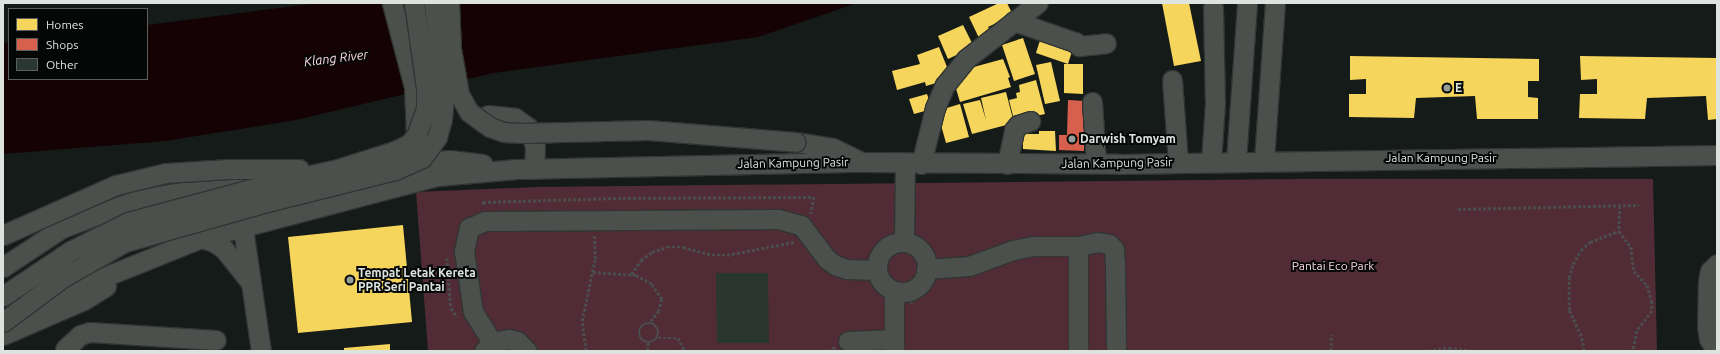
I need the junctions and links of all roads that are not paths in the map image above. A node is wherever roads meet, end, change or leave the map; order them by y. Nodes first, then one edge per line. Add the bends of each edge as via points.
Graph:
1 (392, 3) edge
2 (414, 3) edge
3 (434, 3) edge
4 (449, 3) edge
5 (1038, 3) edge
6 (1247, 3) edge
7 (1276, 3) edge
8 (1213, 8) dead end
9 (1014, 21) junction
10 (1106, 43) dead end
11 (452, 49) junction
12 (441, 74) junction
13 (1172, 80) dead end
14 (1092, 102) dead end
15 (488, 115) dead end
16 (1030, 122) dead end
17 (416, 136) junction
18 (1717, 155) edge
19 (1264, 160) junction
20 (1236, 161) junction
21 (862, 162) junction
22 (1178, 162) junction
23 (1211, 162) junction
24 (913, 164) junction
25 (1007, 164) junction
26 (1096, 164) junction
27 (526, 169) junction
28 (334, 170) junction
29 (279, 174) junction
30 (188, 191) junction
31 (243, 228) junction
32 (3, 235) edge
33 (201, 238) junction
34 (904, 242) junction
35 (1078, 246) junction
36 (159, 254) junction
37 (1717, 264) edge
38 (3, 267) edge
39 (877, 270) junction
40 (931, 276) junction
41 (251, 284) junction
42 (894, 291) junction
43 (3, 296) edge
44 (3, 318) edge
45 (3, 322) edge
46 (3, 335) edge
47 (216, 340) dead end
48 (848, 341) dead end
49 (146, 343) edge
50 (894, 345) edge
51 (488, 347) edge
52 (60, 350) edge
53 (261, 351) edge
54 (527, 351) edge
55 (1078, 351) edge
56 (1116, 351) edge
57 (1716, 351) edge

1 - 17 street via 414,87
2 - 17 street, bridge via 426,88 426,109
3 - 12 street, bridge
4 - 11 street, bridge
5 - 9 street
6 - 20 street
7 - 19 street
8 - 23 street via 1215,104
9 - 10 street via 1075,42 1079,46
9 - 24 street via 966,59 945,85
11 - 12 street, bridge
11 - 21 street, bridge via 456,82 462,103 478,120 504,132 648,130 796,142 833,148
12 - 45 street, bridge via 444,98 439,131 428,152 414,163 125,242 68,274
13 - 22 street
14 - 26 street
15 - 27 street via 515,118 528,127 535,146
16 - 25 street via 1018,125 1014,130
17 - 28 street, bridge via 408,144 394,151
18 - 19 street, Jalan Kampung Pasir
19 - 20 street, Jalan Kampung Pasir
20 - 23 street, Jalan Kampung Pasir
21 - 24 street, Jalan Kampung Pasir
21 - 27 street, Jalan Kampung Pasir
22 - 23 street, Jalan Kampung Pasir
22 - 26 street, Jalan Kampung Pasir
24 - 25 street, Jalan Kampung Pasir
24 - 34 street
25 - 26 street, Jalan Kampung Pasir
27 - 29 street via 450,160
27 - 31 street via 438,176
28 - 32 street, bridge via 229,169 166,173 116,185
28 - 43 street, bridge via 261,186 128,222 70,251
29 - 30 street
29 - 31 street via 266,180 250,198
30 - 31 street via 212,192 218,195 229,204
30 - 38 street via 136,200 62,228
31 - 33 street
31 - 41 street
33 - 36 street
33 - 41 street via 214,242 224,249
34 - 39 street via 895,243 882,252
34 - 40 street via 919,250 924,256
35 - 40 street via 1033,246 1013,250
35 - 55 street
35 - 56 street via 1098,242 1109,244 1114,249
36 - 44 street
36 - 46 street via 84,300
37 - 57 street via 1710,271 1707,312 1709,339
39 - 42 street via 882,282
39 - 51 street via 835,266 827,260 809,232 793,221 778,219 485,220 469,228 464,251 469,300
40 - 42 street via 910,291
41 - 53 street
42 - 50 street
47 - 49 street
48 - 50 street
49 - 52 street via 87,333
51 - 54 street via 509,339 517,341

